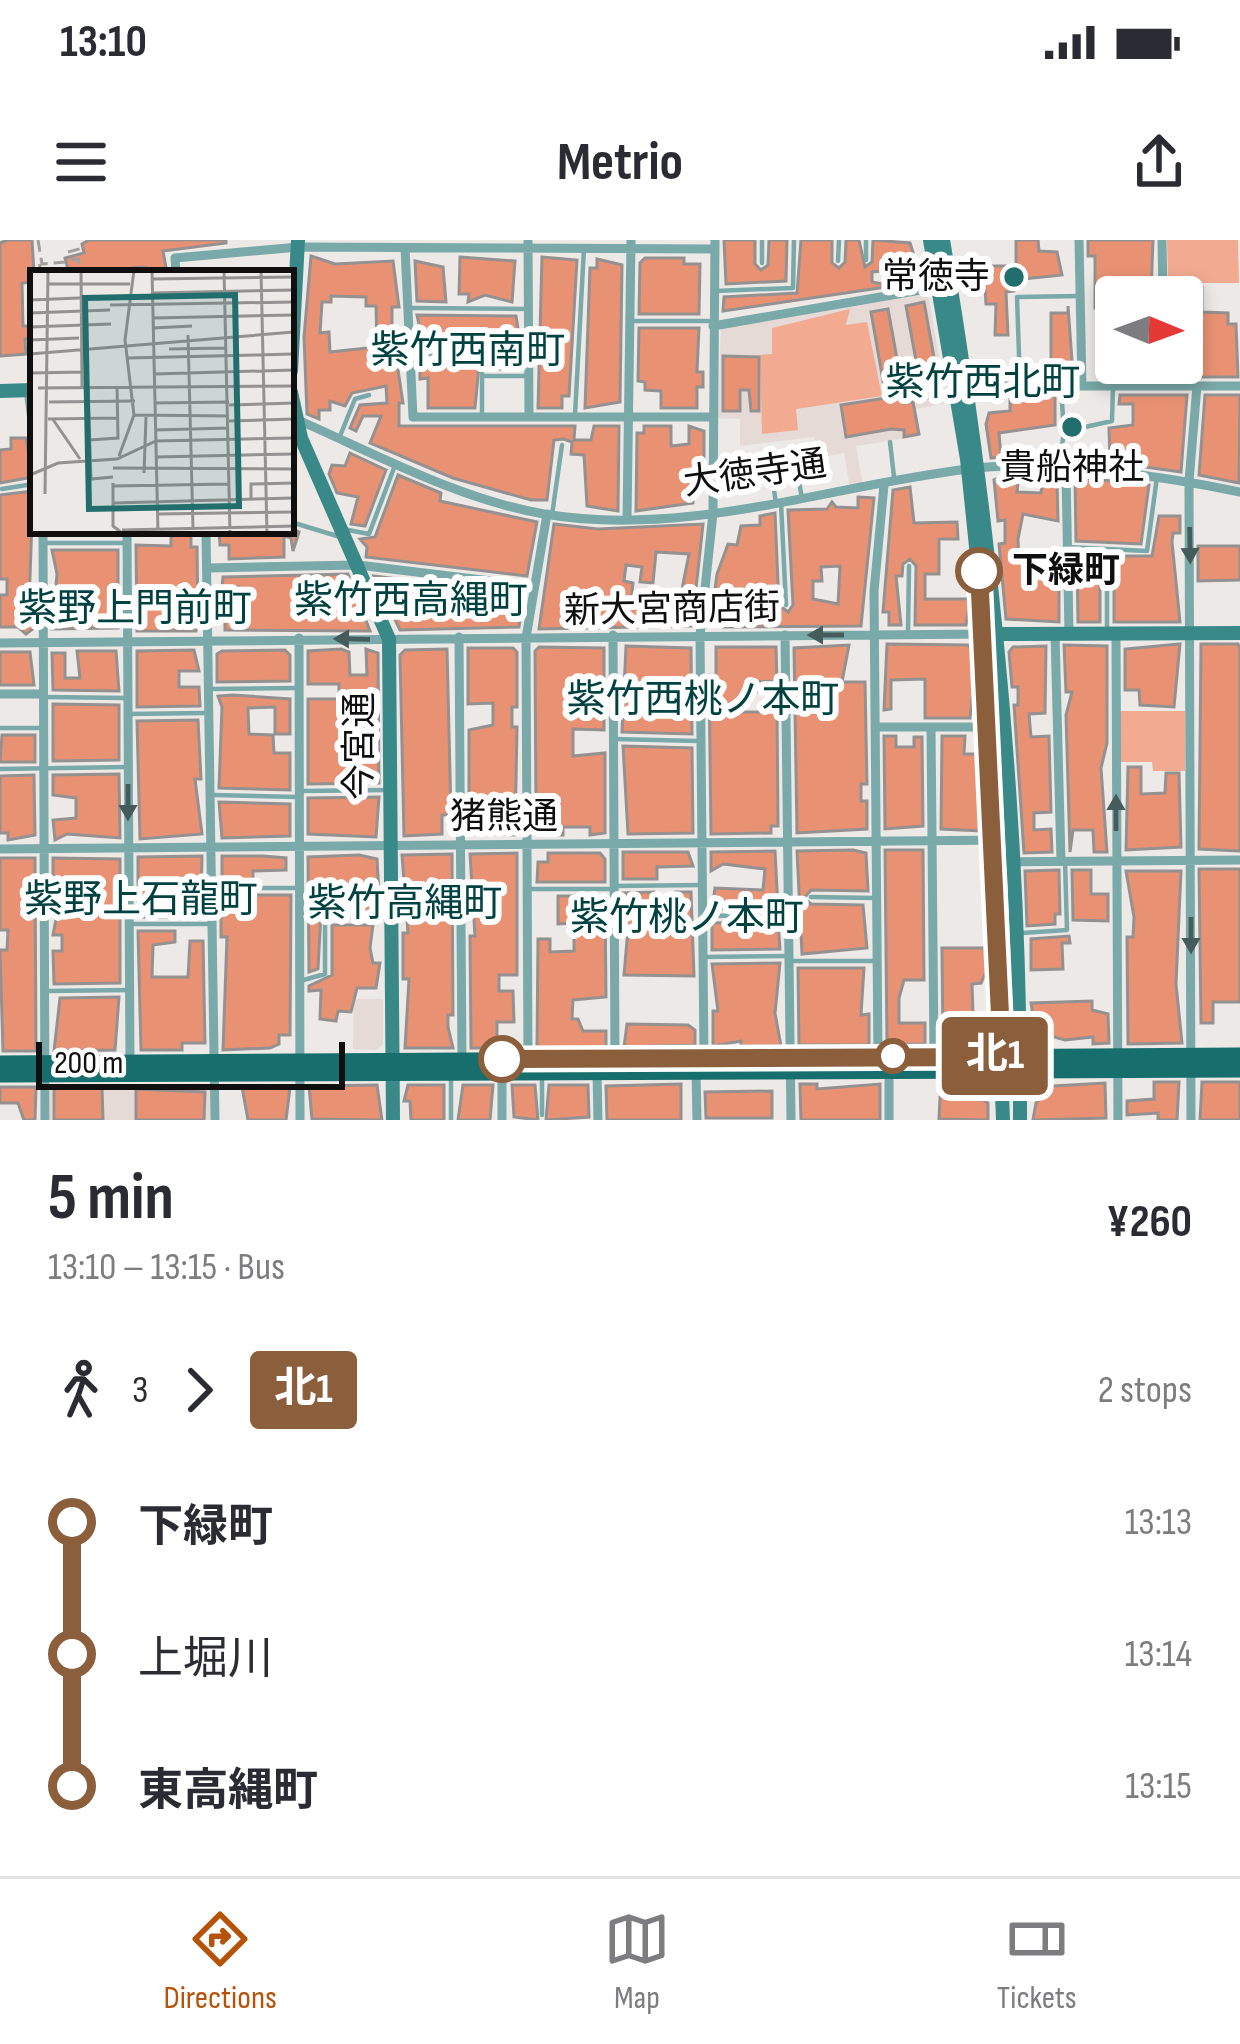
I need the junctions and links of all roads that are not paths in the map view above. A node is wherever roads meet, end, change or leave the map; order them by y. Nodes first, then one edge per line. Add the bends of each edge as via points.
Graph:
1 (761, 240) edge
2 (794, 240) edge
3 (839, 240) edge
4 (866, 240) edge
5 (930, 240) edge
6 (943, 240) edge
7 (1079, 240) edge
8 (1162, 240) edge
9 (299, 244) edge
10 (335, 244) edge
11 (376, 244) edge
12 (424, 244) edge
13 (528, 244) edge
14 (631, 244) edge
15 (715, 244) edge
16 (405, 248) junction
17 (584, 248) junction
18 (866, 260) dead end
19 (838, 261) dead end
20 (762, 263) dead end
21 (176, 270) edge
22 (1163, 276) edge
23 (944, 286) junction
24 (714, 292) junction
25 (1080, 296) junction
26 (406, 308) junction
27 (528, 309) junction
28 (630, 321) junction
29 (294, 323) edge
30 (713, 324) junction
31 (528, 348) junction
32 (409, 358) junction
33 (482, 362) dead end
34 (482, 376) junction
35 (529, 376) junction
36 (961, 386) junction
37 (1020, 386) junction
38 (1061, 386) junction
39 (1082, 386) junction
40 (1113, 386) junction
41 (1165, 386) joint
42 (1197, 386) junction
43 (1240, 386) edge
44 (30, 390) edge
45 (0, 391) edge
46 (369, 395) dead end
47 (294, 414) edge
48 (294, 415) edge
49 (482, 416) junction
50 (529, 416) junction
51 (575, 417) junction
52 (711, 417) junction
53 (629, 418) junction
54 (1064, 427) junction
55 (1076, 429) joint
56 (340, 438) junction
57 (890, 442) dead end
58 (562, 445) dead end
59 (793, 450) dead end
60 (396, 463) junction
61 (771, 468) dead end
62 (975, 468) junction
63 (1062, 471) junction
64 (1157, 477) junction
65 (1189, 481) junction
66 (889, 484) junction
67 (1240, 492) edge
68 (802, 500) junction
69 (778, 504) junction
70 (713, 514) junction
71 (550, 515) junction
72 (627, 519) junction
73 (294, 523) edge
74 (206, 534) edge
75 (345, 534) junction
76 (43, 537) edge
77 (127, 537) edge
78 (1067, 547) junction
79 (1107, 550) junction
80 (358, 566) junction
81 (909, 566) dead end
82 (207, 568) junction
83 (533, 586) junction
84 (786, 605) dead end
85 (1191, 633) junction
86 (1240, 633) edge
87 (908, 634) junction
88 (991, 634) junction
89 (1062, 634) junction
90 (1111, 634) junction
91 (613, 635) junction
92 (784, 635) junction
93 (874, 635) junction
94 (700, 636) junction
95 (459, 637) junction
96 (299, 638) junction
97 (526, 638) junction
98 (389, 639) junction
99 (208, 640) junction
100 (0, 643) edge
101 (43, 643) junction
102 (127, 643) junction
103 (298, 688) junction
104 (208, 689) junction
105 (0, 694) edge
106 (43, 695) junction
107 (127, 698) junction
108 (208, 713) junction
109 (127, 714) junction
110 (995, 727) junction
111 (0, 728) edge
112 (44, 728) junction
113 (874, 728) junction
114 (931, 728) junction
115 (614, 739) junction
116 (701, 741) junction
117 (128, 767) junction
118 (44, 768) junction
119 (0, 770) edge
120 (391, 790) junction
121 (298, 794) junction
122 (208, 795) junction
123 (873, 841) junction
124 (933, 841) junction
125 (1001, 841) junction
126 (703, 842) junction
127 (785, 842) junction
128 (460, 843) junction
129 (527, 843) junction
130 (614, 844) junction
131 (300, 845) junction
132 (391, 845) junction
133 (129, 847) junction
134 (211, 847) junction
135 (0, 849) edge
136 (44, 849) junction
137 (1191, 860) junction
138 (1240, 860) edge
139 (1063, 861) junction
140 (1117, 861) junction
141 (1002, 862) junction
142 (703, 885) junction
143 (214, 888) junction
144 (300, 888) junction
145 (614, 888) junction
146 (527, 889) junction
147 (811, 897) dead end
148 (874, 898) junction
149 (786, 915) junction
150 (703, 916) junction
151 (996, 917) junction
152 (392, 918) junction
153 (129, 924) junction
154 (214, 924) junction
155 (1013, 925) junction
156 (703, 957) junction
157 (787, 958) junction
158 (874, 962) junction
159 (300, 981) junction
160 (130, 990) junction
161 (45, 991) junction
162 (1240, 1055) edge
163 (934, 1056) junction
164 (876, 1057) junction
165 (0, 1063) edge
166 (1117, 1063) junction
167 (1191, 1063) junction
168 (1011, 1064) junction
169 (700, 1065) junction
170 (790, 1065) junction
171 (393, 1066) junction
172 (215, 1067) junction
173 (300, 1067) junction
174 (130, 1068) junction
175 (458, 1068) junction
176 (533, 1068) junction
177 (609, 1068) junction
178 (45, 1069) junction
179 (1240, 1070) edge
180 (889, 1071) junction
181 (502, 1072) junction
182 (0, 1075) edge
183 (542, 1115) dead end
184 (45, 1120) edge
185 (215, 1120) edge
186 (299, 1120) edge
187 (393, 1120) edge
188 (451, 1120) edge
189 (502, 1120) edge
190 (598, 1120) edge
191 (697, 1120) edge
192 (791, 1120) edge
193 (889, 1120) edge
194 (1004, 1120) edge
195 (1020, 1120) edge
196 (1118, 1120) edge
197 (1191, 1120) edge

1 - 20 lane
2 - 24 lane via 793,288
3 - 19 lane
4 - 18 lane
5 - 23 street
6 - 23 street
7 - 25 street
8 - 22 street
9 - 10 street
9 - 21 street via 175,258
9 - 29 street
10 - 11 street
11 - 16 street
12 - 13 street
12 - 16 street
13 - 17 street
13 - 27 street
14 - 15 street
14 - 17 street
14 - 28 street
15 - 24 street
16 - 26 street
17 - 51 lane
23 - 30 street
23 - 36 street
24 - 30 street
25 - 37 lane via 1017,298
25 - 39 street
26 - 27 lane
26 - 32 street
27 - 31 street
28 - 30 lane
28 - 53 street
30 - 52 street
31 - 32 lane via 461,347
31 - 35 street
32 - 49 street via 413,417
33 - 34 lane
34 - 35 lane
34 - 49 lane
35 - 50 street
36 - 37 street
36 - 62 street
37 - 38 street
38 - 39 street
38 - 54 lane
39 - 40 street
40 - 41 street
40 - 55 lane via 1112,421
41 - 42 street
42 - 43 street
42 - 65 street
44 - 45 street
46 - 56 lane via 355,399
47 - 56 street, 大徳寺通
48 - 75 street, 今宮通
49 - 50 street
50 - 51 street
51 - 53 street
52 - 53 street
52 - 70 street
53 - 72 street
54 - 55 street
54 - 63 lane
56 - 60 street, 大徳寺通
57 - 66 lane
58 - 71 lane
59 - 68 lane
60 - 71 street, 大徳寺通
60 - 75 lane via 369,534
61 - 69 lane
62 - 63 street, 大徳寺通
62 - 66 street, 大徳寺通
62 - 88 street
63 - 64 street, 大徳寺通
63 - 78 street
64 - 65 street, 大徳寺通
64 - 79 lane via 1147,551
65 - 67 street, 大徳寺通
65 -> 85 street
66 - 68 street, 大徳寺通
66 - 93 street
68 - 69 street, 大徳寺通
69 - 70 street, 大徳寺通
69 - 84 lane
70 - 72 street, 大徳寺通
70 - 94 street
71 - 72 street, 大徳寺通
71 - 83 street
73 - 75 lane
74 - 82 street
75 - 80 street, 今宮通
76 - 77 lane
76 - 101 street
77 - 102 street
78 - 79 lane
78 - 89 street
79 - 90 lane
80 - 82 street
80 - 83 street
80 - 98 street, 今宮通
81 - 87 lane
82 - 99 street
83 - 97 street
85 - 86 street
85 - 90 street
85 - 137 street
87 - 88 street, 新大宮商店街
87 - 93 street, 新大宮商店街
88 - 89 street
88 - 110 street
89 - 90 street
89 - 139 street
140 -> 90 street
91 - 94 street, 新大宮商店街
91 - 97 street, 新大宮商店街
91 - 115 street
93 -> 92 street, 新大宮商店街
92 - 94 street, 新大宮商店街
92 - 127 street
93 - 113 street
94 - 116 street
95 - 97 street, 新大宮商店街
95 - 98 street, 新大宮商店街
95 - 128 street
98 -> 96 street, 新大宮商店街
96 - 99 street, 新大宮商店街
96 - 103 street
97 - 129 street
98 - 120 street, 今宮通
99 - 102 street, 新大宮商店街
99 - 104 street
100 - 101 street, 新大宮商店街
101 - 102 street, 新大宮商店街
101 - 106 street
102 - 107 street
103 - 104 lane
103 - 121 street
104 - 108 street
105 - 106 street
106 - 107 lane
106 - 112 street
107 - 109 street
108 - 109 lane
108 - 122 street
109 - 117 street
110 - 114 street
110 - 125 street
111 - 112 lane
112 - 118 street
113 - 114 street
113 - 123 street
114 - 124 street
115 - 116 lane
115 - 130 street
116 - 126 street
117 - 118 lane
117 -> 133 street
118 - 119 lane
118 - 136 street
120 - 121 lane
120 - 132 street, 今宮通
121 - 122 lane
121 - 131 street
122 - 134 street
123 - 124 street, 猪熊通
123 - 127 street, 猪熊通
123 - 148 street
124 - 125 street, 猪熊通
124 - 163 street
125 - 141 street
126 - 127 street, 猪熊通
126 - 130 street, 猪熊通
126 - 142 street
127 - 149 street
128 - 129 street, 猪熊通
128 - 132 street, 猪熊通
128 - 175 street
129 - 130 street, 猪熊通
129 - 146 street
130 - 145 street
131 - 132 street, 猪熊通
131 - 134 street, 猪熊通
131 - 144 street
132 - 152 street, 今宮通
133 - 134 street, 猪熊通
133 - 136 street, 猪熊通
133 - 153 street
134 - 143 street
135 - 136 street, 猪熊通
136 - 161 street
137 - 138 street
137 - 140 street
137 -> 167 street
139 - 140 street
139 - 141 street
139 - 155 lane via 1067,930
140 - 166 street
141 - 151 street
141 - 155 street
142 - 145 lane
142 - 150 street
143 - 144 lane
143 - 154 street
144 - 159 street
145 - 146 lane
145 - 177 street
146 - 176 street
147 - 148 lane
148 - 158 street
149 - 150 lane
149 - 157 street
150 - 156 street
151 - 155 street
151 - 168 street
152 - 159 lane via 325,918 325,974
152 - 171 street, 今宮通
153 - 154 lane
153 - 160 street
154 - 172 street
155 - 168 street
156 - 157 lane
156 - 169 street
157 - 158 lane
157 - 170 street
158 - 164 street
159 - 173 street
160 - 161 lane
160 - 174 street
161 - 178 street
162 - 167 main road
163 - 164 main road
163 - 168 main road
164 - 170 main road
164 - 180 street
165 - 178 main road
166 - 167 main road
166 - 168 main road
166 - 196 street
167 - 179 main road
167 - 197 street
168 - 180 main road
168 - 194 street
168 - 195 street
169 - 170 main road
169 - 177 main road
169 - 191 street
170 - 180 main road
170 - 192 street
171 - 173 main road
171 - 175 main road
171 - 187 street, 今宮通
172 - 173 main road
172 - 174 main road
172 - 185 street
173 - 186 street
174 - 178 main road
175 - 176 main road
175 - 181 main road
175 - 188 lane
176 - 177 main road
176 - 181 main road
176 - 183 lane
177 - 190 street
178 - 182 main road
178 - 184 street
180 - 193 street
181 - 189 street

